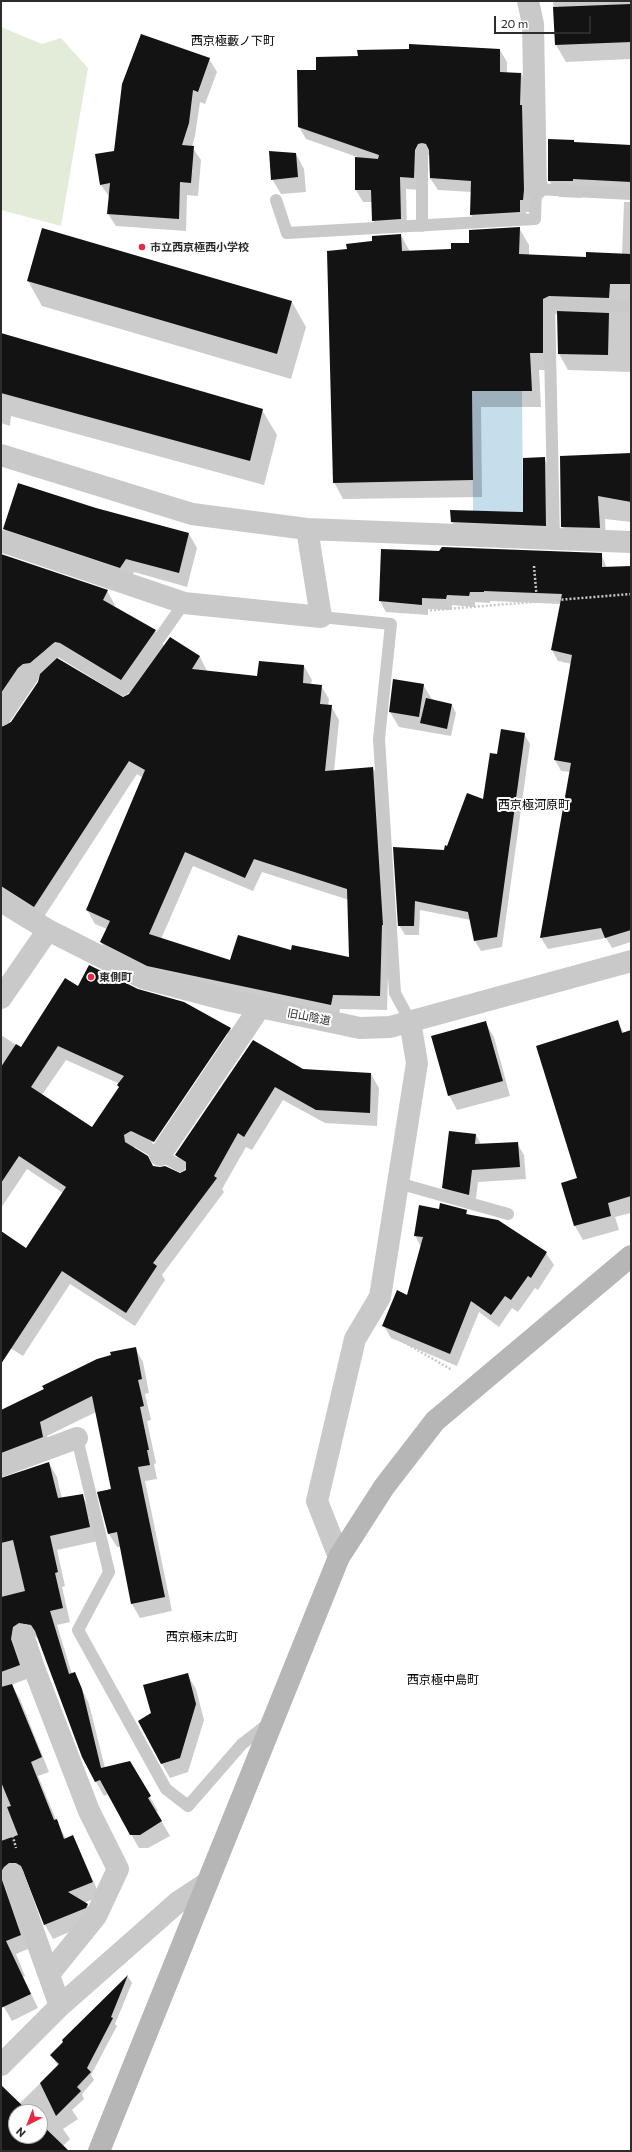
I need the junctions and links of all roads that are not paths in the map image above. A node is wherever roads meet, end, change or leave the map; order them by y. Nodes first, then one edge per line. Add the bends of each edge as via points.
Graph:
1 (528, 1) edge
2 (422, 150) dead end
3 (536, 189) junction
4 (631, 194) edge
5 (276, 200) dead end
6 (422, 226) junction
7 (631, 307) edge
8 (1, 455) edge
9 (308, 529) junction
10 (554, 538) junction
11 (1, 541) edge
12 (631, 542) edge
13 (184, 604) junction
14 (321, 617) junction
15 (28, 675) joint
16 (1, 715) edge
17 (1, 901) edge
18 (48, 930) junction
19 (631, 961) edge
20 (1, 998) edge
21 (260, 1007) junction
22 (410, 1022) junction
23 (131, 1138) dead end
24 (160, 1155) junction
25 (180, 1166) dead end
26 (398, 1183) junction
27 (508, 1214) dead end
28 (631, 1256) edge
29 (77, 1438) joint
30 (1, 1466) edge
31 (339, 1558) junction
32 (23, 1635) dead end
33 (34, 1668) junction
34 (1, 1680) edge
35 (272, 1721) junction
36 (13, 1875) road end
37 (207, 1883) junction
38 (49, 1974) junction
39 (60, 2006) junction
40 (1, 2065) edge
41 (98, 2149) edge

1 - 3 street via 533,24
2 - 6 lane
3 - 4 lane
3 - 6 lane via 535,219
5 - 6 lane via 287,233
7 - 10 lane via 550,302
8 - 9 street via 192,514
9 - 10 street
9 - 14 street
10 - 12 street
11 - 13 street
13 - 14 street
13 - 15 lane via 123,690 56,649
14 - 22 lane via 391,624 379,738 395,993
15 - 16 street
17 - 18 street, 旧山陰道
18 - 20 street
18 - 21 street, 旧山陰道 via 143,978
19 - 22 street, 旧山陰道
21 - 22 street, 旧山陰道 via 360,1028 390,1027
21 - 24 street
22 - 26 street via 417,1063
23 - 24 lane
24 - 25 lane
26 - 27 lane
26 - 31 street via 380,1297 355,1339 317,1501
28 - 31 street via 435,1421 384,1487
29 - 30 street
29 - 35 lane via 109,1572 78,1630 166,1789 188,1806 242,1744
31 - 35 street
32 - 33 street
33 - 34 lane
33 - 38 street via 89,1811 118,1869 96,1916
35 - 37 street
36 - 38 street
37 - 39 street via 178,1902
37 - 41 street
38 - 39 street
39 - 40 street

